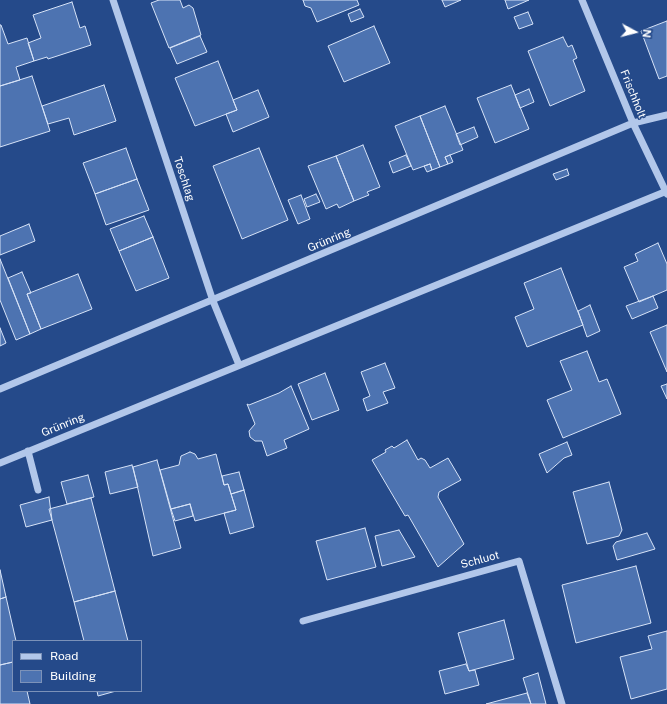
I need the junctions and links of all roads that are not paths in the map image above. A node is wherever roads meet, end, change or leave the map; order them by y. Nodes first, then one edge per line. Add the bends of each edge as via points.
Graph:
1 (113, 0) edge
2 (582, 0) edge
3 (667, 115) edge
4 (633, 123) junction
5 (667, 192) edge
6 (213, 301) junction
7 (239, 364) junction
8 (0, 389) edge
9 (28, 451) junction
10 (0, 463) edge
11 (38, 490) dead end
12 (303, 621) dead end
13 (562, 704) edge

1 - 6 street, Toschlag
2 - 4 street, Frischholt
3 - 4 street, Grünring
4 - 5 street, Frischholt
4 - 6 street, Grünring
5 - 7 street, Grünring
6 - 7 street, Toschlag
6 - 8 street, Grünring
7 - 9 street, Grünring
9 - 10 street, Grünring
9 - 11 street
12 - 13 street, Schluot via 520,561

